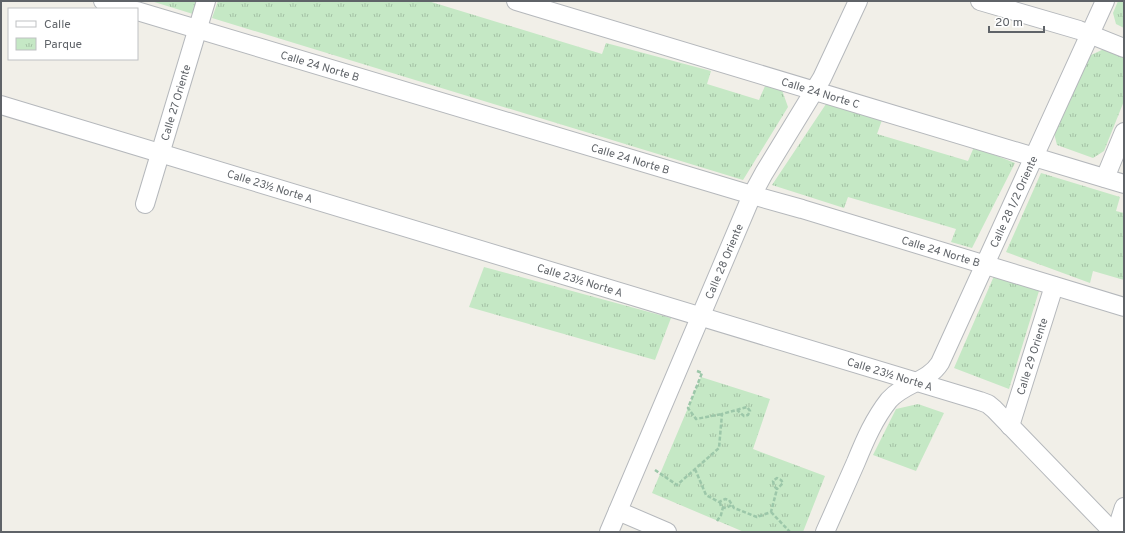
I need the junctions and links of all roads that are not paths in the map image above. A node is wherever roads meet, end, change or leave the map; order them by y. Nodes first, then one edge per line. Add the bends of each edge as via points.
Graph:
1 (103, 1) edge
2 (206, 1) edge
3 (516, 1) edge
4 (858, 1) edge
5 (980, 1) edge
6 (1105, 1) edge
7 (127, 8) edge
8 (138, 11) edge
9 (198, 29) junction
10 (1090, 34) junction
11 (1124, 48) edge
12 (814, 91) junction
13 (1, 105) edge
14 (1124, 132) edge
15 (160, 153) junction
16 (1034, 156) junction
17 (1104, 178) junction
18 (1124, 184) edge
19 (752, 195) junction
20 (144, 204) dead end
21 (984, 265) junction
22 (1054, 286) junction
23 (1124, 307) edge
24 (701, 316) junction
25 (916, 381) junction
26 (1010, 426) junction
27 (1124, 507) edge
28 (618, 511) junction
29 (609, 532) edge
30 (667, 532) edge
31 (825, 532) edge
32 (1114, 532) edge

1 - 7 street
2 - 9 street, Calle 27 Oriente
3 - 12 street, Calle 24 Norte C
4 - 12 street, Calle 28 Oriente
5 - 10 street
6 - 10 street, Calle 28 1/2 Oriente
8 - 9 street, Calle 24 Norte B
9 - 15 street, Calle 27 Oriente
9 - 19 street, Calle 24 Norte B
10 - 11 street
10 - 16 street, Calle 28 1/2 Oriente
12 - 16 street, Calle 24 Norte C
12 - 19 street, Calle 28 Oriente
13 - 15 street, Calle 23½ Norte A
14 - 17 street
15 - 20 street, Calle 27 Oriente
15 - 24 street, Calle 23½ Norte A
16 - 17 street, Calle 24 Norte C
16 - 21 street, Calle 28 1/2 Oriente
17 - 18 street, Calle 24 Norte C
19 - 21 street, Calle 24 Norte B
19 - 24 street, Calle 28 Oriente
21 - 22 street, Calle 24 Norte B
21 - 25 street, Calle 28 1/2 Oriente via 940,363 932,374
22 - 23 street, Calle 24 Norte B
22 - 26 street, Calle 29 Oriente
24 - 25 street, Calle 23½ Norte A
24 - 28 street, Calle 28 Oriente
25 - 26 street, Calle 23½ Norte A via 988,404
25 - 31 street, Calle 28 1/2 Oriente via 889,400 876,419
26 - 32 street, Calle 23½ Norte A
27 - 32 street
28 - 29 street, Calle 28 Oriente
28 - 30 street

